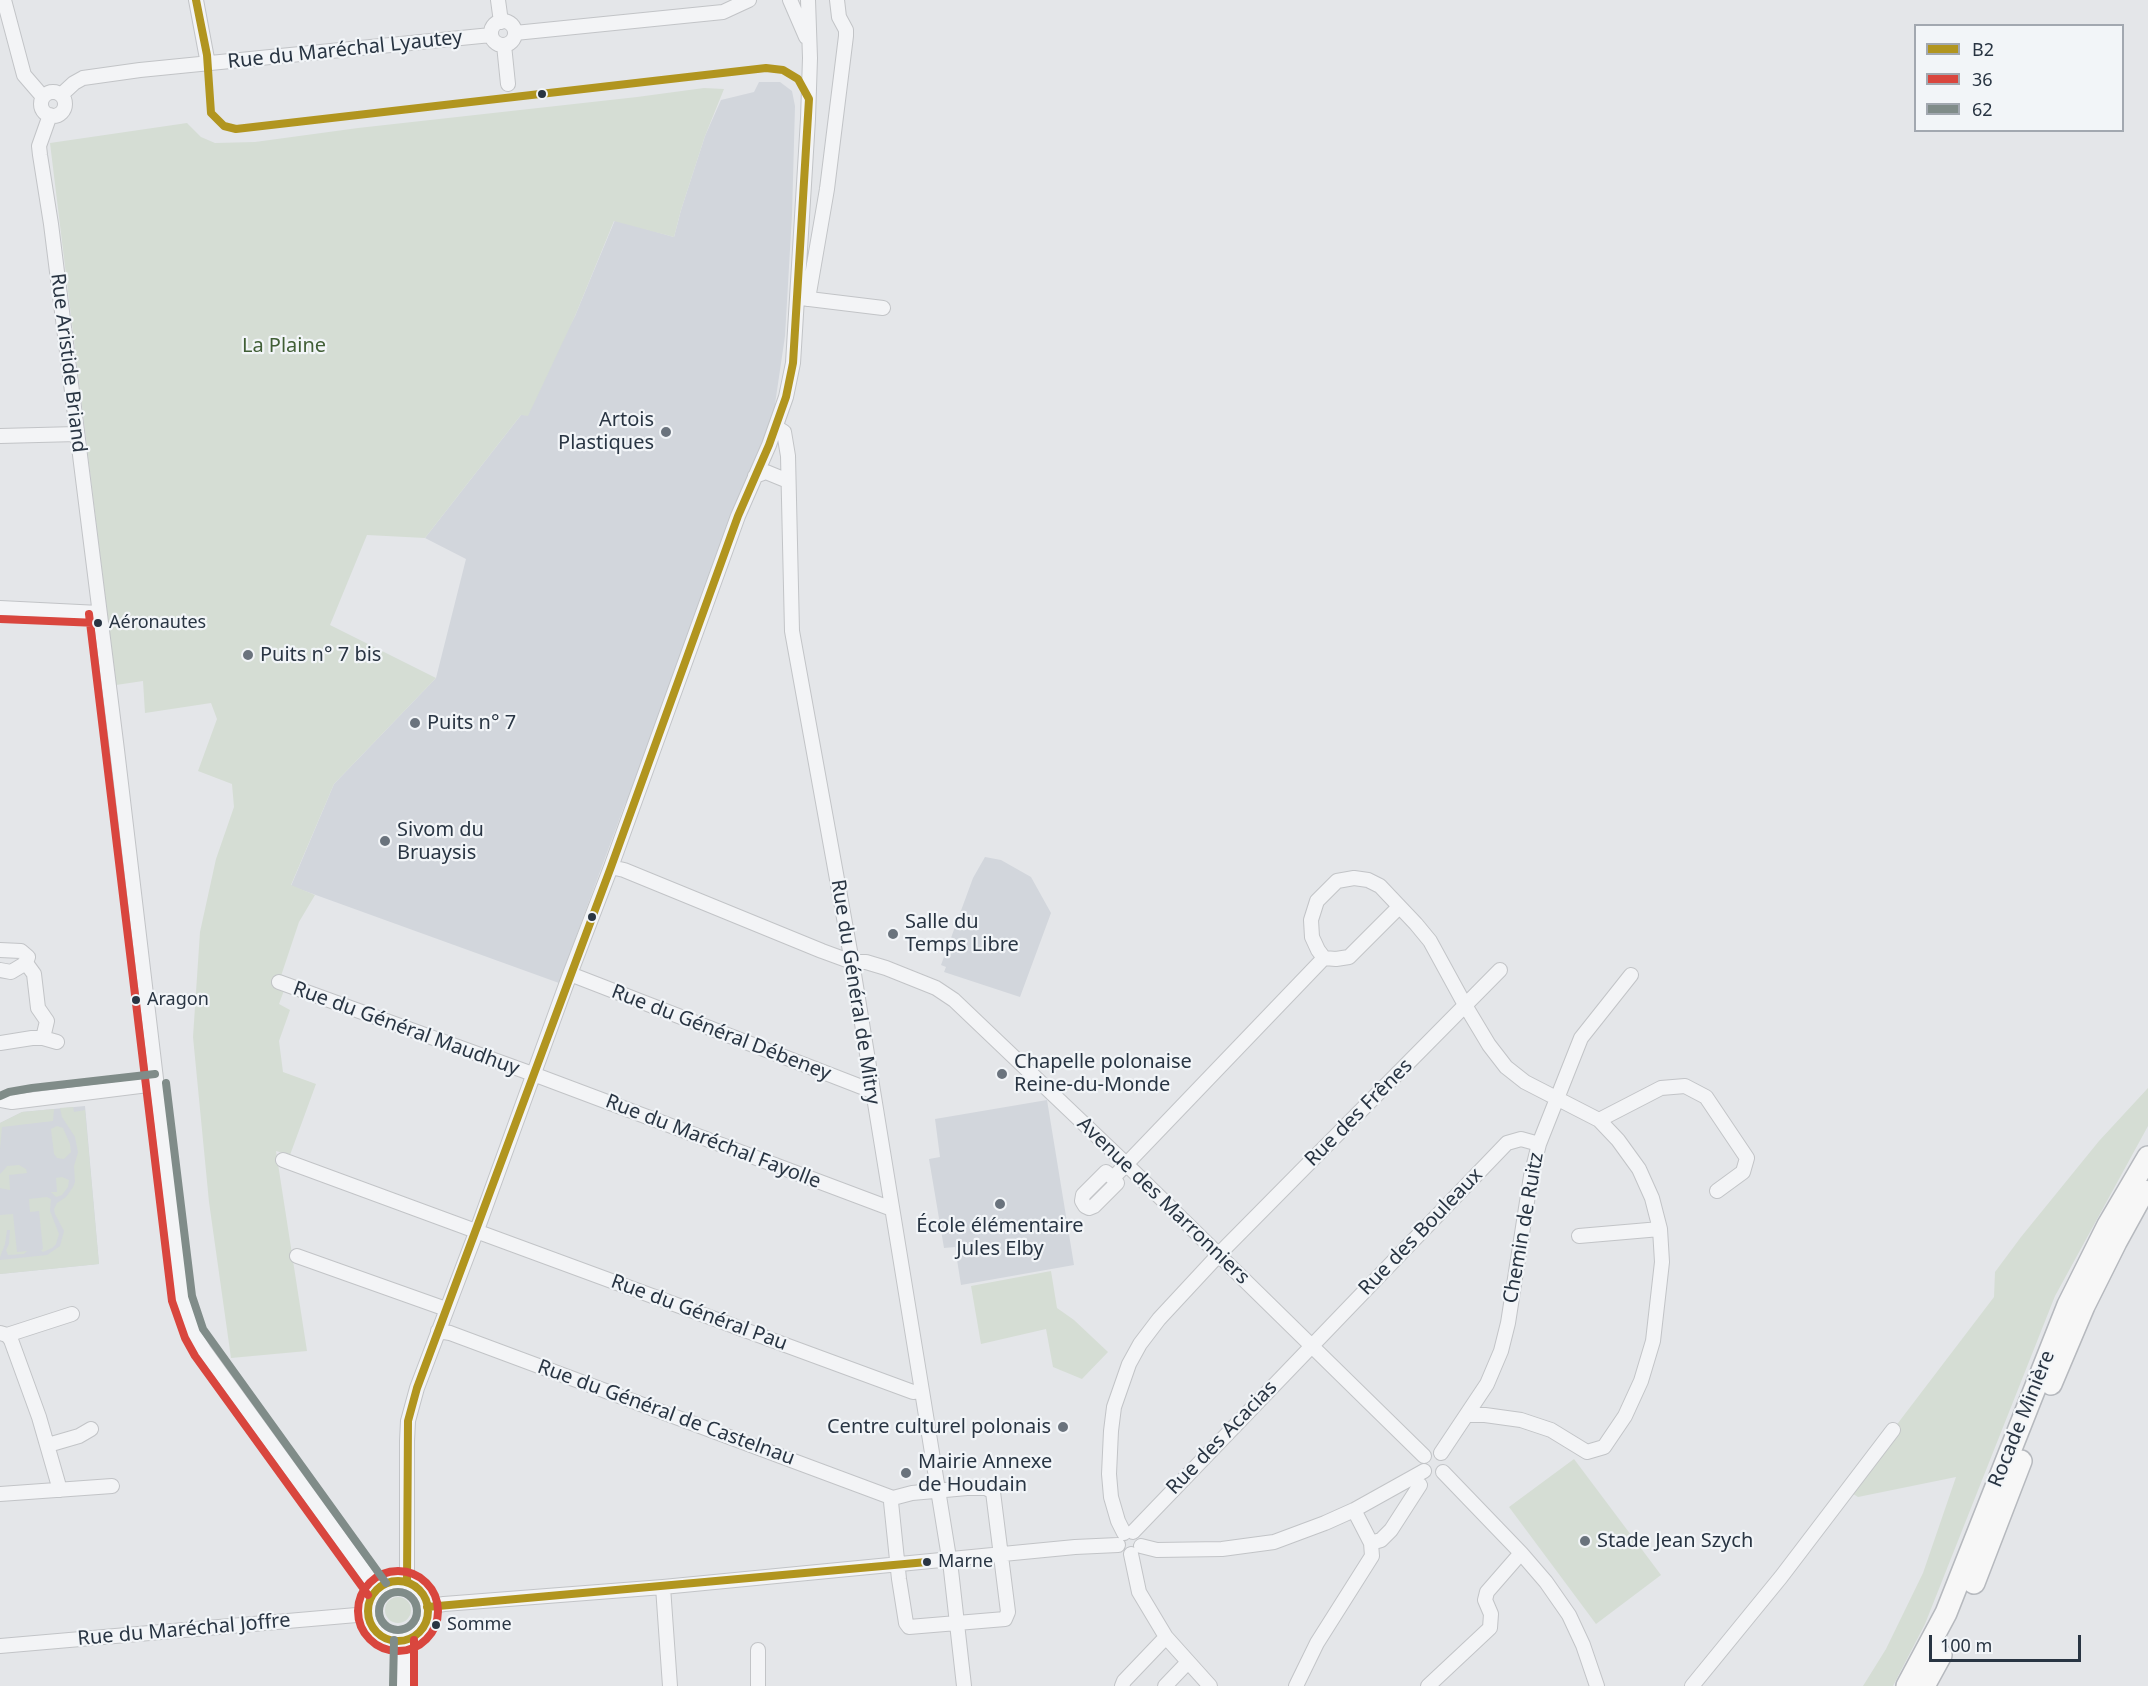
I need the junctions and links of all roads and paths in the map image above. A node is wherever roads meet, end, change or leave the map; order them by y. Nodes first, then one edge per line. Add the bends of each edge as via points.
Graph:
1 (3, 0) edge
2 (196, 0) edge
3 (498, 0) edge
4 (749, 0) edge
5 (790, 0) edge
6 (808, 0) edge
7 (837, 0) edge
8 (501, 22) junction
9 (515, 33) junction
10 (491, 35) junction
11 (809, 44) junction
12 (504, 45) junction
13 (208, 64) junction
14 (508, 84) dead end
15 (61, 95) junction
16 (43, 97) junction
17 (50, 115) junction
18 (802, 298) junction
19 (883, 308) dead end
20 (777, 427) junction
21 (77, 434) junction
22 (0, 436) edge
23 (755, 476) junction
24 (788, 480) junction
25 (0, 609) edge
26 (99, 612) junction
27 (611, 867) junction
28 (1400, 907) junction
29 (0, 950) edge
30 (1324, 958) junction
31 (852, 962) junction
32 (26, 963) junction
33 (0, 970) edge
34 (1500, 970) dead end
35 (570, 974) junction
36 (1631, 975) dead end
37 (279, 982) dead end
38 (1465, 1005) junction
39 (43, 1038) junction
40 (57, 1042) dead end
41 (0, 1043) edge
42 (533, 1075) junction
43 (156, 1084) junction
44 (872, 1091) junction
45 (0, 1100) edge
46 (1556, 1100) junction
47 (1599, 1120) junction
48 (1539, 1144) junction
49 (2148, 1157) edge
50 (283, 1160) dead end
51 (1125, 1163) junction
52 (1113, 1178) dead end
53 (2148, 1185) edge
54 (1717, 1191) dead end
55 (892, 1209) junction
56 (1660, 1229) junction
57 (477, 1230) junction
58 (1579, 1236) dead end
59 (297, 1256) dead end
60 (1219, 1256) junction
61 (446, 1309) junction
62 (72, 1314) dead end
63 (438, 1331) junction
64 (3, 1334) edge
65 (1312, 1345) junction
66 (922, 1391) junction
67 (1467, 1415) junction
68 (91, 1430) dead end
69 (1893, 1430) dead end
70 (48, 1445) junction
71 (1441, 1453) junction
72 (1424, 1456) junction
73 (1424, 1471) junction
74 (1443, 1472) junction
75 (1420, 1485) dead end
76 (112, 1486) dead end
77 (60, 1490) junction
78 (938, 1491) junction
79 (0, 1494) edge
80 (893, 1498) junction
81 (1354, 1510) junction
82 (1125, 1536) junction
83 (1371, 1544) junction
84 (1136, 1550) junction
85 (1521, 1553) junction
86 (1000, 1555) junction
87 (949, 1559) junction
88 (898, 1564) junction
89 (407, 1582) junction
90 (663, 1587) junction
91 (376, 1589) junction
92 (428, 1607) junction
93 (368, 1614) junction
94 (958, 1623) junction
95 (1166, 1637) junction
96 (404, 1640) junction
97 (0, 1646) edge
98 (758, 1650) dead end
99 (1188, 1662) junction
100 (1593, 1683) edge
101 (403, 1686) edge
102 (670, 1686) edge
103 (758, 1686) edge
104 (964, 1686) edge
105 (1122, 1686) edge
106 (1165, 1686) edge
107 (1210, 1686) edge
108 (1296, 1686) edge
109 (1428, 1686) edge
110 (1692, 1686) edge
111 (1907, 1686) edge
112 (1924, 1686) edge

1 - 16 street via 24,75
2 - 13 street
3 - 8 street
4 - 9 street via 723,12
5 - 11 street
6 - 11 street
7 - 18 street via 846,36 828,189
8 - 9 street via 510,24
8 - 10 street via 493,26
9 - 12 street via 512,41
10 - 12 street
10 - 13 street, Rue du Maréchal Lyautey
11 - 18 street
12 - 14 street
13 - 15 street, Rue du Maréchal Lyautey via 83,78
15 - 16 street via 53,92
15 - 17 street via 65,104 62,111
16 - 17 street via 42,109
17 - 21 street, Rue Aristide Briand via 39,146
18 - 19 street
18 - 20 street via 793,363
20 - 23 street
20 - 24 street, Rue du Général de Mitry via 787,441
21 - 22 street
21 - 26 street, Rue Aristide Briand
23 - 24 street via 766,472
23 - 27 street
24 - 31 street, Rue du Général de Mitry via 792,631
25 - 26 street
26 - 43 street, Rue Aristide Briand
27 - 31 street, Avenue des Marronniers
27 - 35 street
28 - 30 street via 1349,957
28 - 30 street via 1380,886 1368,880 1337,881 1317,901 1311,920 1312,937
28 - 38 street via 1430,941
29 - 32 street via 21,951 28,957
30 - 51 street
31 - 44 street, Rue du Général de Mitry
31 - 51 street, Avenue des Marronniers via 886,968 936,988 954,1000
32 - 33 street via 11,972
32 - 39 street via 34,974 38,1008 47,1021
34 - 38 street, Rue des Frênes
35 - 42 street
35 - 44 street, Rue du Général Débeney
36 - 46 street, Chemin de Ruitz via 1581,1038
37 - 42 street, Rue du Général Maudhuy
38 - 46 street via 1506,1067
38 - 60 street, Rue des Frênes
39 - 40 street
39 - 41 street
42 - 55 street, Rue du Maréchal Fayolle
42 - 57 street
43 - 45 street via 12,1102
43 - 91 street, Rue Aristide Briand via 182,1298 194,1334
44 - 55 street, Rue du Général de Mitry
46 - 47 street
46 - 48 street, Chemin de Ruitz
47 - 54 street via 1661,1088 1685,1086 1706,1097 1748,1158 1743,1172
47 - 56 street via 1639,1168
48 - 65 street, Rue des Bouleaux via 1521,1139 1507,1143
48 - 67 street, Chemin de Ruitz via 1501,1351 1487,1384
49 - 111 highway, Rocade Minière via 2068,1305 1946,1613
50 - 57 street, Rue du Général Pau
51 - 52 street
51 - 60 street, Avenue des Marronniers
53 - 112 highway, Rocade Minière via 2084,1306 1989,1547
55 - 66 street, Rue du Général de Mitry
56 - 58 street
56 - 67 street via 1662,1262 1653,1341 1641,1381 1605,1447 1587,1452 1551,1430 1485,1415
57 - 61 street
57 - 66 street, Rue du Général Pau via 913,1392
59 - 61 street
60 - 65 street, Avenue des Marronniers
60 - 82 street, Rue des Frênes via 1159,1318 1140,1344 1114,1407 1109,1474 1111,1497
61 - 63 street
62 - 64 street
63 - 80 street, Rue du Général de Castelnau
63 - 89 street via 408,1421
64 - 70 street via 11,1340
65 - 72 street, Avenue des Marronniers
65 - 82 street, Rue des Acacias
66 - 78 street, Rue du Général de Mitry
67 - 71 street, Chemin de Ruitz
68 - 70 street
69 - 110 street
70 - 77 street
71 - 72 street via 1431,1451
71 - 74 street via 1446,1462
72 - 73 street
73 - 74 street via 1434,1476
73 - 81 street
74 - 85 street
75 - 83 street via 1391,1530
76 - 77 street
77 - 79 street
78 - 80 street
78 - 86 street via 986,1488 993,1492
78 - 87 street, Rue du Général de Mitry
80 - 88 street
81 - 83 street
81 - 84 street via 1274,1542 1222,1549
82 - 84 street, Rue des Frênes via 1140,1537
82 - 84 street via 1122,1552
82 - 86 street via 1075,1547
83 - 108 street via 1368,1564 1317,1643
84 - 95 street, Rue des Frênes via 1139,1592
85 - 100 street via 1569,1615 1583,1645
85 - 109 street via 1487,1592 1490,1628
86 - 87 street
86 - 94 street via 1008,1612 1005,1619
87 - 88 street
87 - 94 street, Rue du Général de Mitry
88 - 90 street
88 - 94 street via 909,1627
89 - 91 street via 394,1581
89 - 92 street via 419,1590
90 - 92 street
90 - 102 street
91 - 93 street
92 - 96 street via 421,1629
93 - 96 street via 377,1633 390,1640
93 - 97 street, Rue du Maréchal Joffre
94 - 104 street, Rue du Général de Mitry
95 - 99 street, Rue des Frênes
95 - 105 street
96 - 101 street
98 - 103 street
99 - 106 street
99 - 107 street, Rue des Frênes

